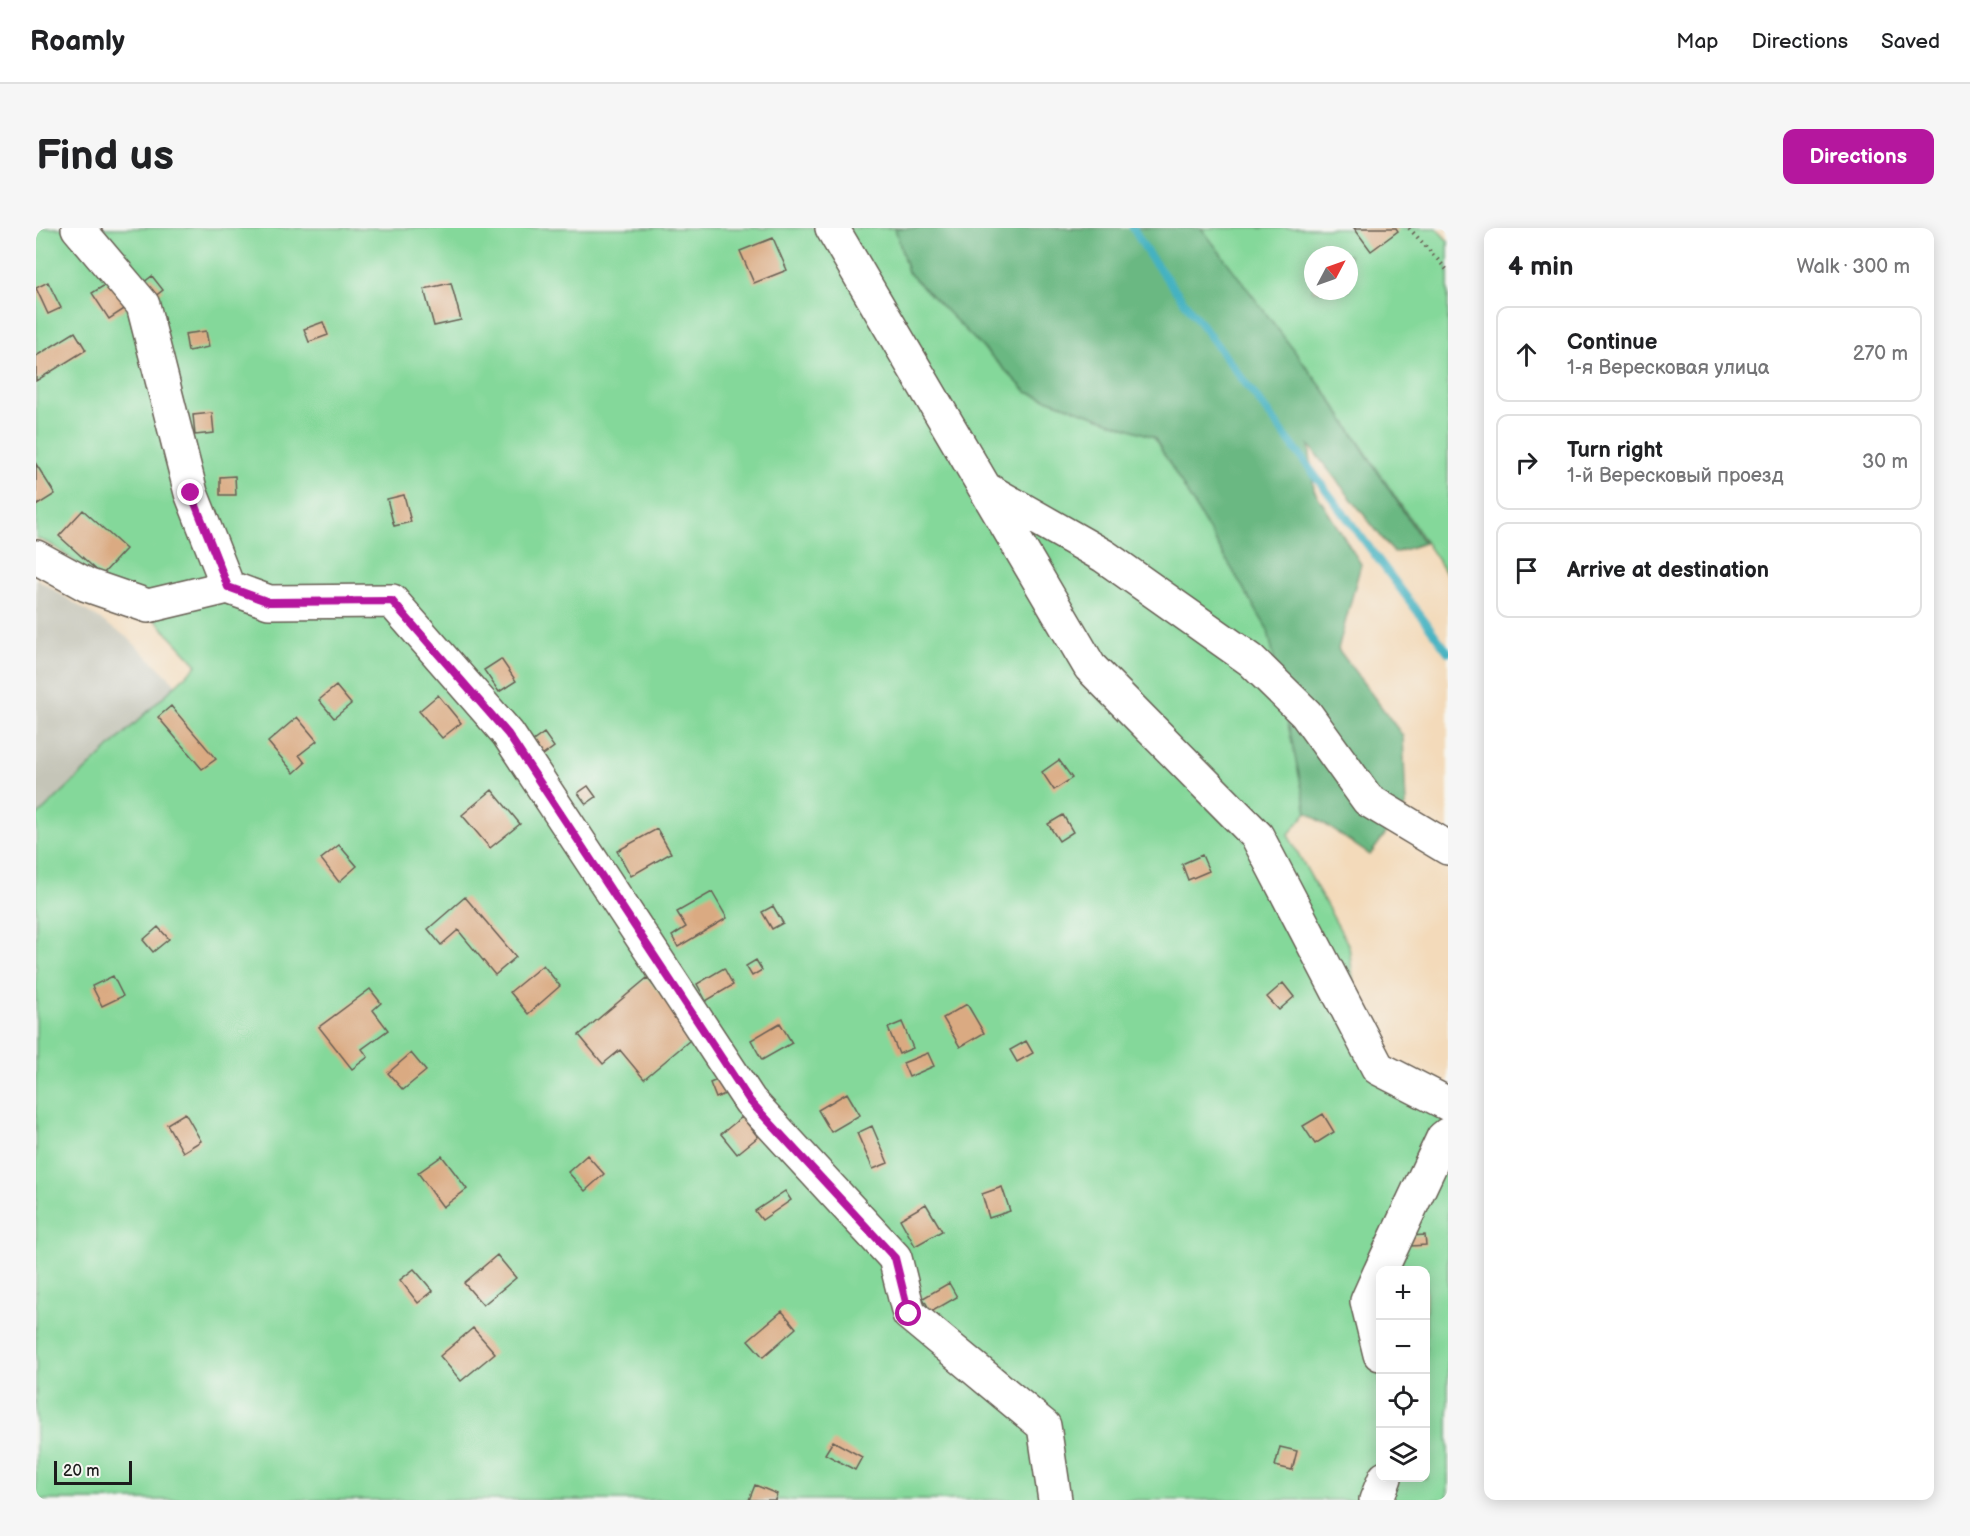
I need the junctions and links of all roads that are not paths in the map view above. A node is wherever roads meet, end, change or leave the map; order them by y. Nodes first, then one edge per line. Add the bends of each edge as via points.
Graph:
1 (78, 228) edge
2 (832, 228) edge
3 (984, 488) junction
4 (36, 557) edge
5 (228, 587) junction
6 (1448, 848) edge
7 (1448, 1104) edge
8 (1448, 1134) edge
9 (1383, 1266) edge
10 (1376, 1282) edge
11 (1376, 1338) edge
12 (1383, 1482) edge
13 (1055, 1500) edge
14 (1376, 1500) edge

1 - 5 lane via 143,305 191,493
2 - 3 lane
3 - 6 lane via 1104,556 1251,660 1306,714 1368,800
3 - 7 lane via 1090,667 1257,836 1378,1068
4 - 5 lane via 87,585 148,606
5 - 13 lane via 269,602 392,601 508,734 750,1101 895,1258 909,1314 1044,1426
8 - 9 lane
10 - 11 lane via 1367,1301
12 - 14 lane

